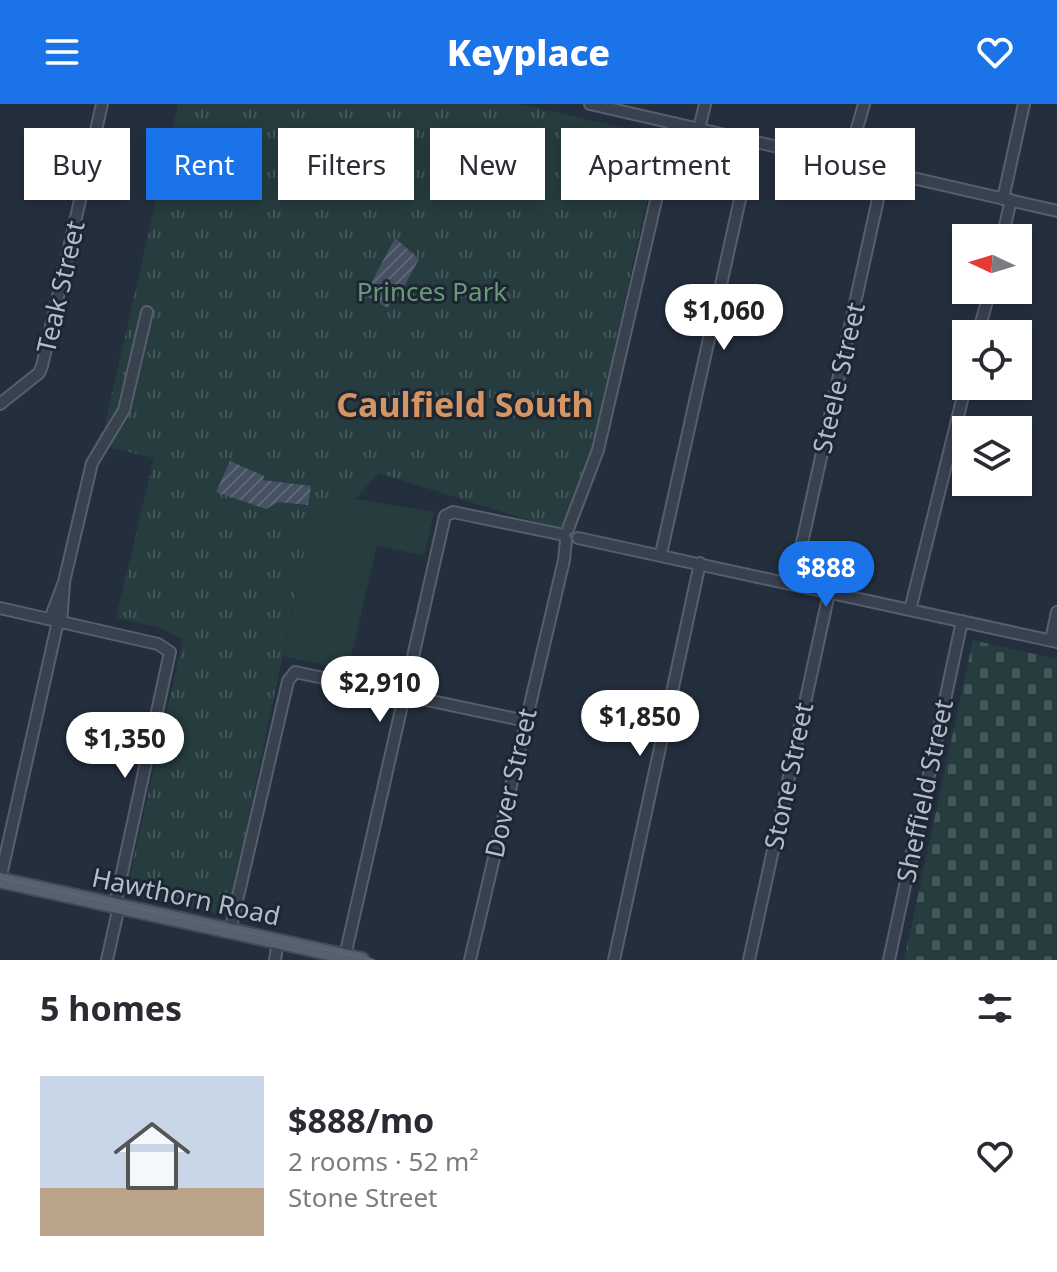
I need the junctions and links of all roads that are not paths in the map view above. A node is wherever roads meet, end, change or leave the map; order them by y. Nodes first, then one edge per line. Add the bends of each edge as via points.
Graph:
1 (102, 104) edge
2 (590, 104) edge
3 (705, 104) edge
4 (864, 104) edge
5 (1024, 104) edge
6 (635, 109) edge
7 (674, 123) junction
8 (695, 128) edge
9 (699, 128) edge
10 (859, 128) edge
11 (915, 179) edge
12 (740, 200) edge
13 (878, 200) edge
14 (1007, 200) junction
15 (1057, 211) edge
16 (1004, 224) edge
17 (147, 312) dead end
18 (962, 400) edge
19 (0, 404) edge
20 (571, 536) junction
21 (661, 554) junction
22 (700, 563) junction
23 (793, 584) junction
24 (829, 593) junction
25 (0, 608) edge
26 (910, 610) junction
27 (1057, 612) edge
28 (58, 621) junction
29 (962, 621) junction
30 (1054, 641) edge
31 (404, 694) junction
32 (526, 721) junction
33 (2, 881) edge
34 (117, 906) junction
35 (230, 931) junction
36 (281, 942) junction
37 (345, 956) junction
38 (107, 960) edge
39 (277, 960) edge
40 (362, 960) edge
41 (470, 960) edge
42 (614, 960) edge
43 (749, 960) edge
44 (889, 960) edge

1 - 19 street, Teak Street via 42,366
2 - 6 street
3 - 9 street
4 - 10 street
5 - 14 street
6 - 7 street
7 - 8 street
7 - 20 street, Dover Street via 598,450
11 - 14 street
12 - 21 street
13 - 23 street, Steele Street
14 - 15 street
14 - 16 street
17 - 28 street via 122,416 92,463
18 - 26 street
20 - 21 street
20 - 31 street via 449,513 442,524
20 - 32 street, Dover Street
21 - 22 street
22 - 23 street
22 - 42 street
23 - 24 street
24 - 26 street
24 - 43 street, Stone Street
25 - 28 street
26 - 29 street
27 - 30 street
28 - 33 street
28 - 34 street via 168,649
29 - 30 street
29 - 44 street, Sheffield Street
31 - 32 street
31 - 35 street via 295,672 288,681
31 - 37 street
32 - 41 street, Dover Street
33 - 34 main road, Hawthorn Road
34 - 35 main road, Hawthorn Road
34 - 38 street
35 - 36 main road, Hawthorn Road
36 - 37 main road, Hawthorn Road
36 - 39 street
37 - 40 main road, Hawthorn Road

